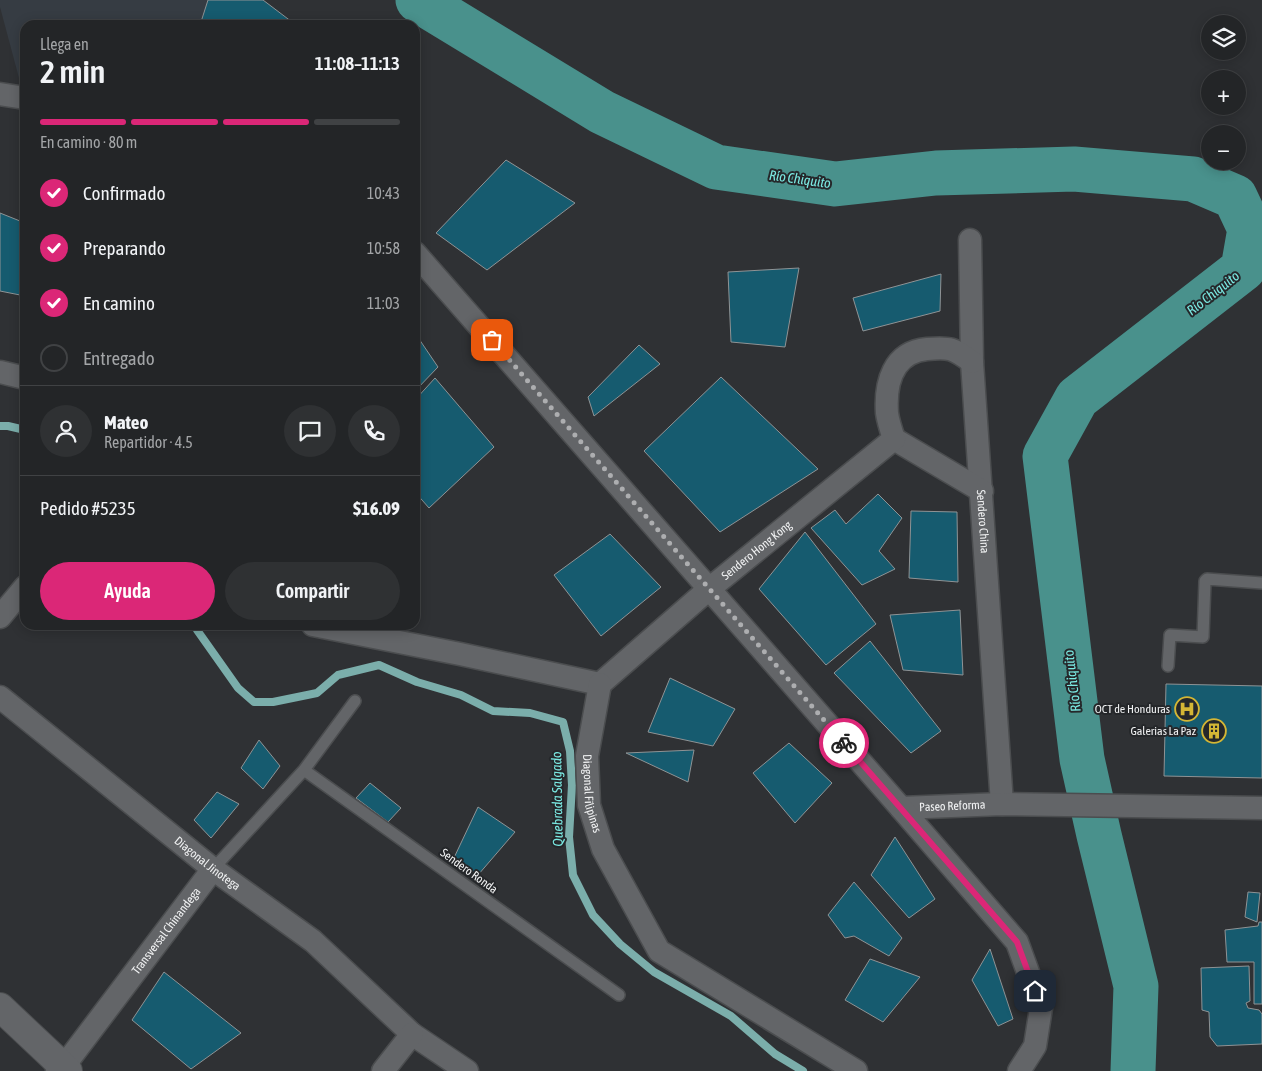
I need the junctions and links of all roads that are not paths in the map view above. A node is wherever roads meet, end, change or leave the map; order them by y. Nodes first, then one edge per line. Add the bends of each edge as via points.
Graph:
1 (0, 94) edge
2 (20, 97) edge
3 (970, 240) dead end
4 (420, 259) edge
5 (972, 362) junction
6 (0, 372) edge
7 (20, 377) edge
8 (894, 439) junction
9 (982, 491) junction
10 (1262, 582) edge
11 (709, 589) junction
12 (20, 593) edge
13 (0, 617) edge
14 (338, 630) edge
15 (1168, 666) dead end
16 (600, 684) junction
17 (0, 697) edge
18 (355, 702) dead end
19 (304, 770) junction
20 (1002, 804) junction
21 (901, 808) junction
22 (1262, 808) edge
23 (213, 869) junction
24 (619, 995) dead end
25 (0, 1007) edge
26 (412, 1034) junction
27 (63, 1069) edge
28 (383, 1071) edge
29 (467, 1071) edge
30 (856, 1071) edge
31 (1019, 1071) edge

1 - 2 street
3 - 5 street, Sendero China
4 - 11 street, Paseo Reforma
5 - 8 street via 955,349 920,350 904,356 894,368 887,389 887,414
5 - 9 street, Sendero China
6 - 7 street
8 - 9 street
8 - 11 street, Sendero Hong Kong
9 - 20 street, Sendero China
10 - 15 lane via 1207,579 1203,637 1170,635
11 - 16 street, Sendero Hong Kong
11 - 21 street, Paseo Reforma
12 - 13 street
14 - 16 street
16 - 30 street, Diagonal Filipinas via 587,756 588,805 604,849 658,951
17 - 23 street, Diagonal Jinotega
18 - 19 lane, Transversal Chinandega
19 - 23 lane, Transversal Chinandega
19 - 24 lane, Sendero Ronda
20 - 21 street, Paseo Reforma
20 - 22 street, Paseo Reforma
21 - 31 street via 1017,942 1041,1008 1035,1046
23 - 26 street, Diagonal Jinotega via 313,941
23 - 27 street, Transversal Chinandega
25 - 27 street
26 - 28 street
26 - 29 street, Diagonal Jinotega

